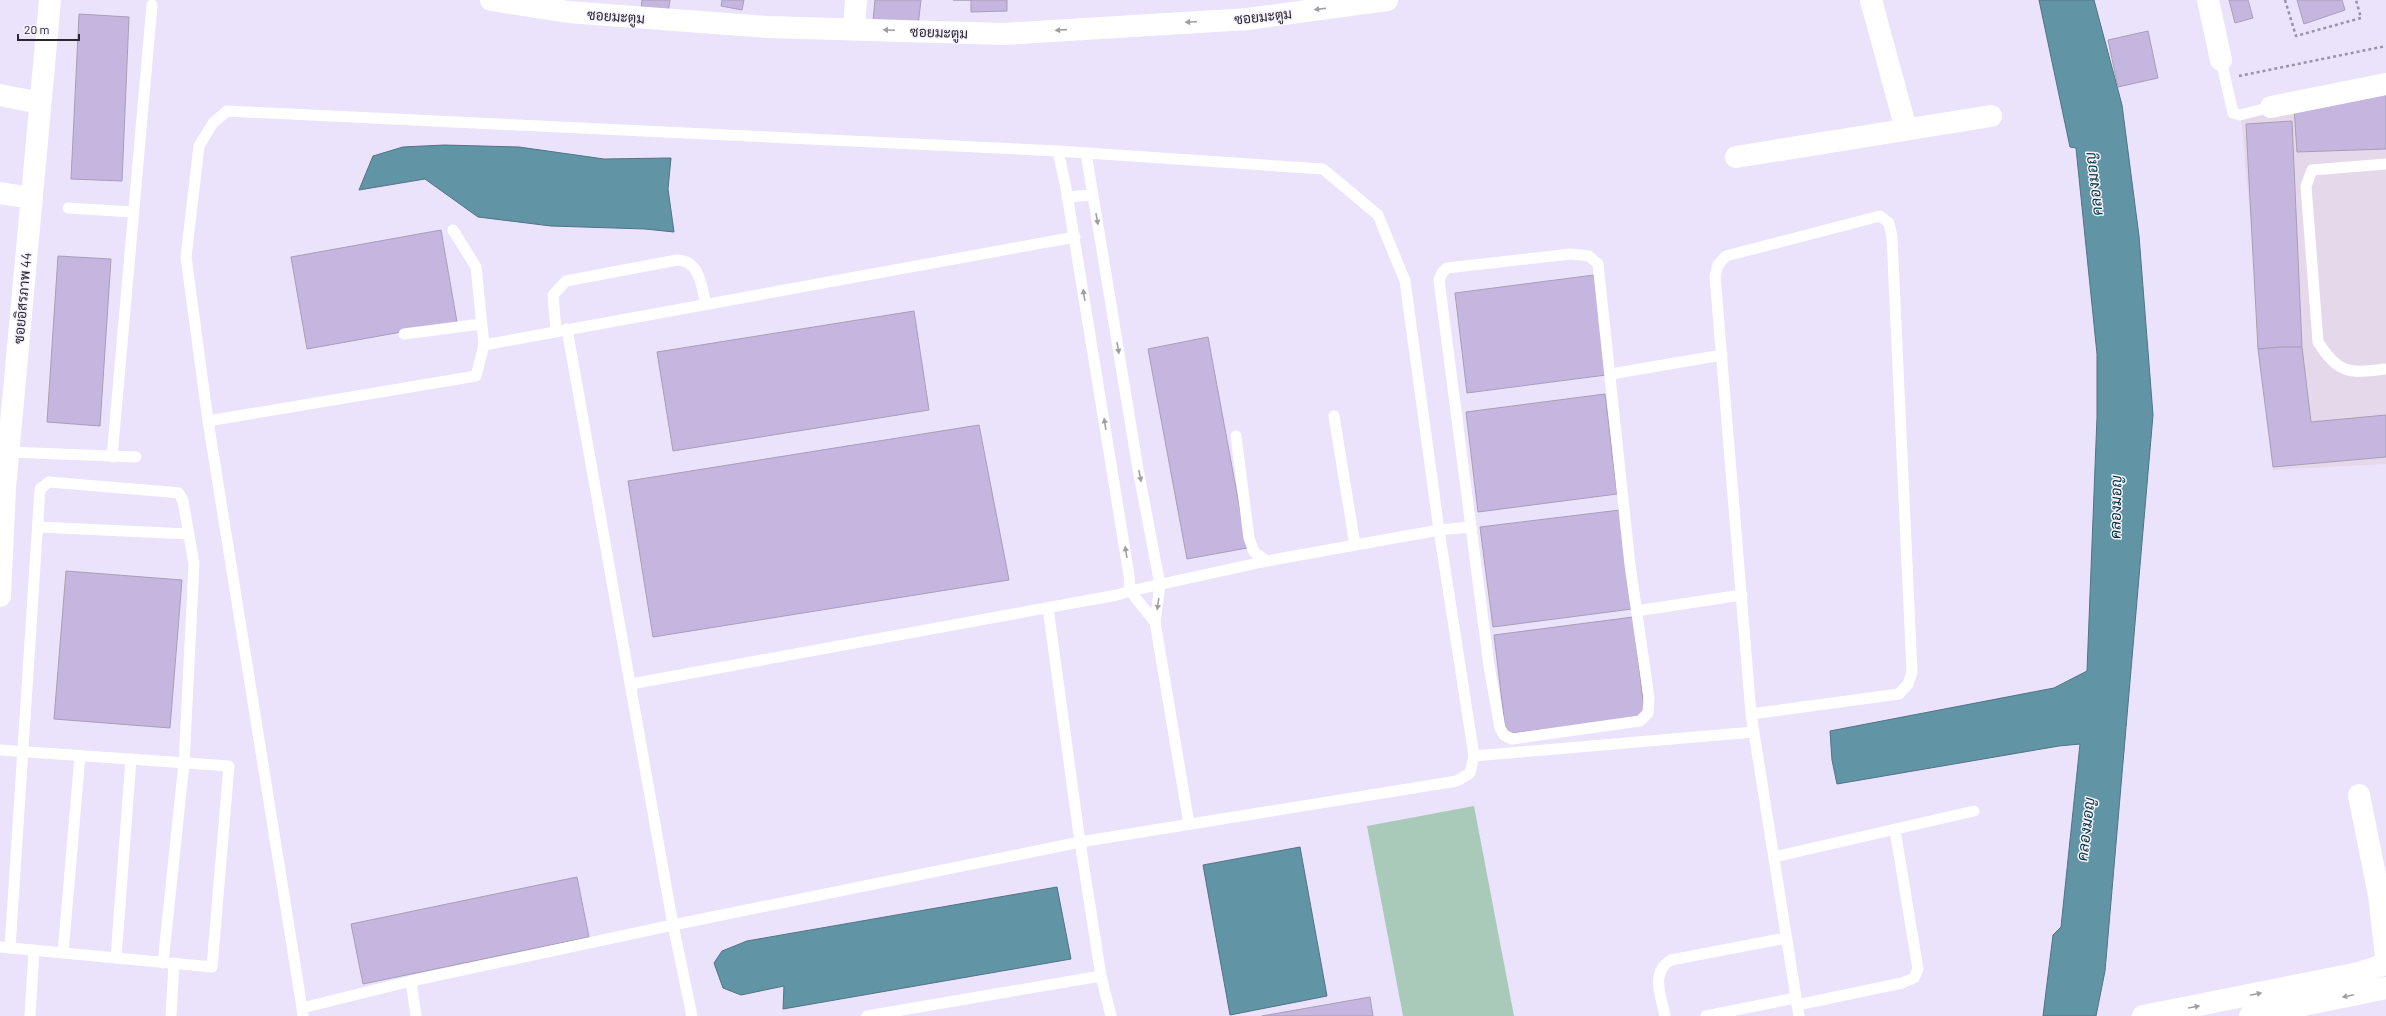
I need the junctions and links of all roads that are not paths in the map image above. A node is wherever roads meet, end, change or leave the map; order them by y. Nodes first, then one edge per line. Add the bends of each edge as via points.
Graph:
1 (50, 0) edge
2 (491, 0) edge
3 (856, 0) edge
4 (1387, 0) edge
5 (1871, 0) edge
6 (2208, 0) edge
7 (152, 5) dead end
8 (569, 6) edge
9 (854, 29) junction
10 (2223, 69) joint
11 (2386, 84) edge
12 (0, 95) edge
13 (40, 102) junction
14 (2271, 108) joint
15 (1991, 116) dead end
16 (1906, 129) junction
17 (1058, 152) junction
18 (1086, 153) junction
19 (1736, 157) dead end
20 (2386, 164) edge
21 (0, 193) edge
22 (1092, 195) junction
23 (1067, 197) junction
24 (32, 198) junction
25 (68, 208) dead end
26 (133, 212) junction
27 (453, 230) dead end
28 (1075, 237) junction
29 (706, 304) junction
30 (482, 324) junction
31 (562, 330) junction
32 (404, 334) dead end
33 (484, 345) junction
34 (1722, 355) junction
35 (2384, 369) dead end
36 (1611, 374) junction
37 (1334, 416) dead end
38 (208, 421) junction
39 (1236, 436) dead end
40 (8, 452) junction
41 (112, 457) junction
42 (136, 457) dead end
43 (38, 527) junction
44 (1471, 527) junction
45 (1440, 530) junction
46 (189, 534) junction
47 (1355, 545) junction
48 (1267, 561) junction
49 (1160, 585) junction
50 (1130, 591) junction
51 (0, 596) edge
52 (1742, 596) junction
53 (1048, 608) junction
54 (1636, 611) junction
55 (1155, 622) junction
56 (630, 684) junction
57 (1751, 714) junction
58 (1754, 732) junction
59 (0, 750) edge
60 (23, 752) junction
61 (80, 756) junction
62 (1474, 756) junction
63 (131, 759) junction
64 (184, 763) junction
65 (2359, 795) dead end
66 (1974, 812) dead end
67 (1189, 824) junction
68 (1895, 830) junction
69 (1080, 842) junction
70 (1774, 857) junction
71 (672, 925) junction
72 (1786, 938) junction
73 (5, 948) edge
74 (34, 950) junction
75 (63, 953) junction
76 (2386, 957) edge
77 (116, 958) junction
78 (168, 963) junction
79 (2386, 964) edge
80 (1101, 976) junction
81 (411, 982) junction
82 (2386, 988) edge
83 (1797, 1006) edge
84 (302, 1012) edge
85 (30, 1016) edge
86 (171, 1016) edge
87 (416, 1016) edge
88 (692, 1016) edge
89 (867, 1016) edge
90 (1111, 1016) edge
91 (1665, 1016) edge
92 (1706, 1016) edge
93 (2143, 1016) edge
94 (2250, 1016) edge

1 - 13 street, ซอยอิสรภาพ 44
2 - 8 street, ซอยมะตูม
3 - 9 street
4 -> 9 street, ซอยมะตูม via 1248,19 1004,34
5 - 16 street
6 - 10 street
7 - 26 lane
8 - 9 street, ซอยมะตูม via 768,27
10 - 14 lane via 2233,113 2236,115
11 - 14 street
12 - 13 street
13 - 24 street, ซอยอิสรภาพ 44
15 - 16 street
16 - 19 street
17 - 18 lane
17 - 23 lane
17 - 38 lane via 227,111 213,123 199,146 186,256
18 - 22 lane
18 - 45 lane via 1323,169 1378,215 1405,282
20 - 35 lane via 2312,170 2306,186 2318,342 2328,358 2338,367 2363,372
21 - 24 street
22 - 23 lane
22 -> 49 lane
23 - 28 lane
24 - 40 street, ซอยอิสรภาพ 44
25 - 26 lane
26 - 41 lane
27 - 30 lane via 476,267
28 - 29 lane
50 -> 28 lane via 1130,575
29 - 31 lane
29 - 31 lane via 696,269 686,261 677,260 566,281 553,295
30 - 32 lane
30 - 33 lane
31 - 33 lane
31 - 56 lane
33 - 38 lane via 476,376
34 - 36 lane
34 - 52 lane
34 - 57 lane via 1715,276 1718,265 1726,256 1880,216 1889,223 1892,237 1912,672 1908,684 1899,694
36 - 44 lane via 1598,264 1589,256 1571,254 1447,268 1442,273 1439,280
36 - 54 lane
37 - 47 lane
38 - 84 lane
39 - 48 lane via 1249,538 1254,552
40 - 41 lane
40 - 51 street, ซอยอิสรภาพ 44
41 - 42 lane
43 - 46 lane
43 - 46 lane via 40,489 49,482 179,493 183,500
43 - 60 lane
44 - 45 lane
44 - 54 lane via 1489,666 1500,728 1504,735 1512,739 1640,721 1645,718 1649,698
45 - 47 lane
45 - 62 lane
46 - 64 lane via 194,564
47 - 48 lane
48 - 49 lane
49 - 50 lane
49 -> 55 lane
50 - 53 lane via 1117,596
50 - 55 lane
52 - 54 lane
52 - 57 lane
53 - 56 lane
53 - 69 lane
55 - 67 lane
56 - 71 lane
57 - 58 lane
58 - 62 lane
58 - 70 lane
59 - 60 lane
60 - 61 lane
60 - 73 lane
61 - 63 lane
61 - 75 lane
62 - 67 lane via 1470,773 1457,781
63 - 64 lane
63 - 77 lane
64 - 78 lane
64 - 78 lane via 229,766 212,967
65 - 76 street via 2378,895
66 - 68 lane
67 - 69 lane
68 - 70 lane
68 - 83 lane via 1918,969 1914,978 1902,983
69 - 71 lane
69 - 80 lane
70 - 72 lane
71 - 81 lane
71 - 88 lane
72 - 83 lane
72 - 91 lane via 1671,960 1663,965 1658,976
73 - 74 lane
74 - 75 lane
74 - 85 lane
75 - 77 lane
77 - 78 lane
78 - 86 lane
93 -> 79 street via 2359,973
80 - 89 lane
80 - 90 lane
81 - 84 lane
81 - 87 lane
82 -> 94 street
83 - 92 lane

